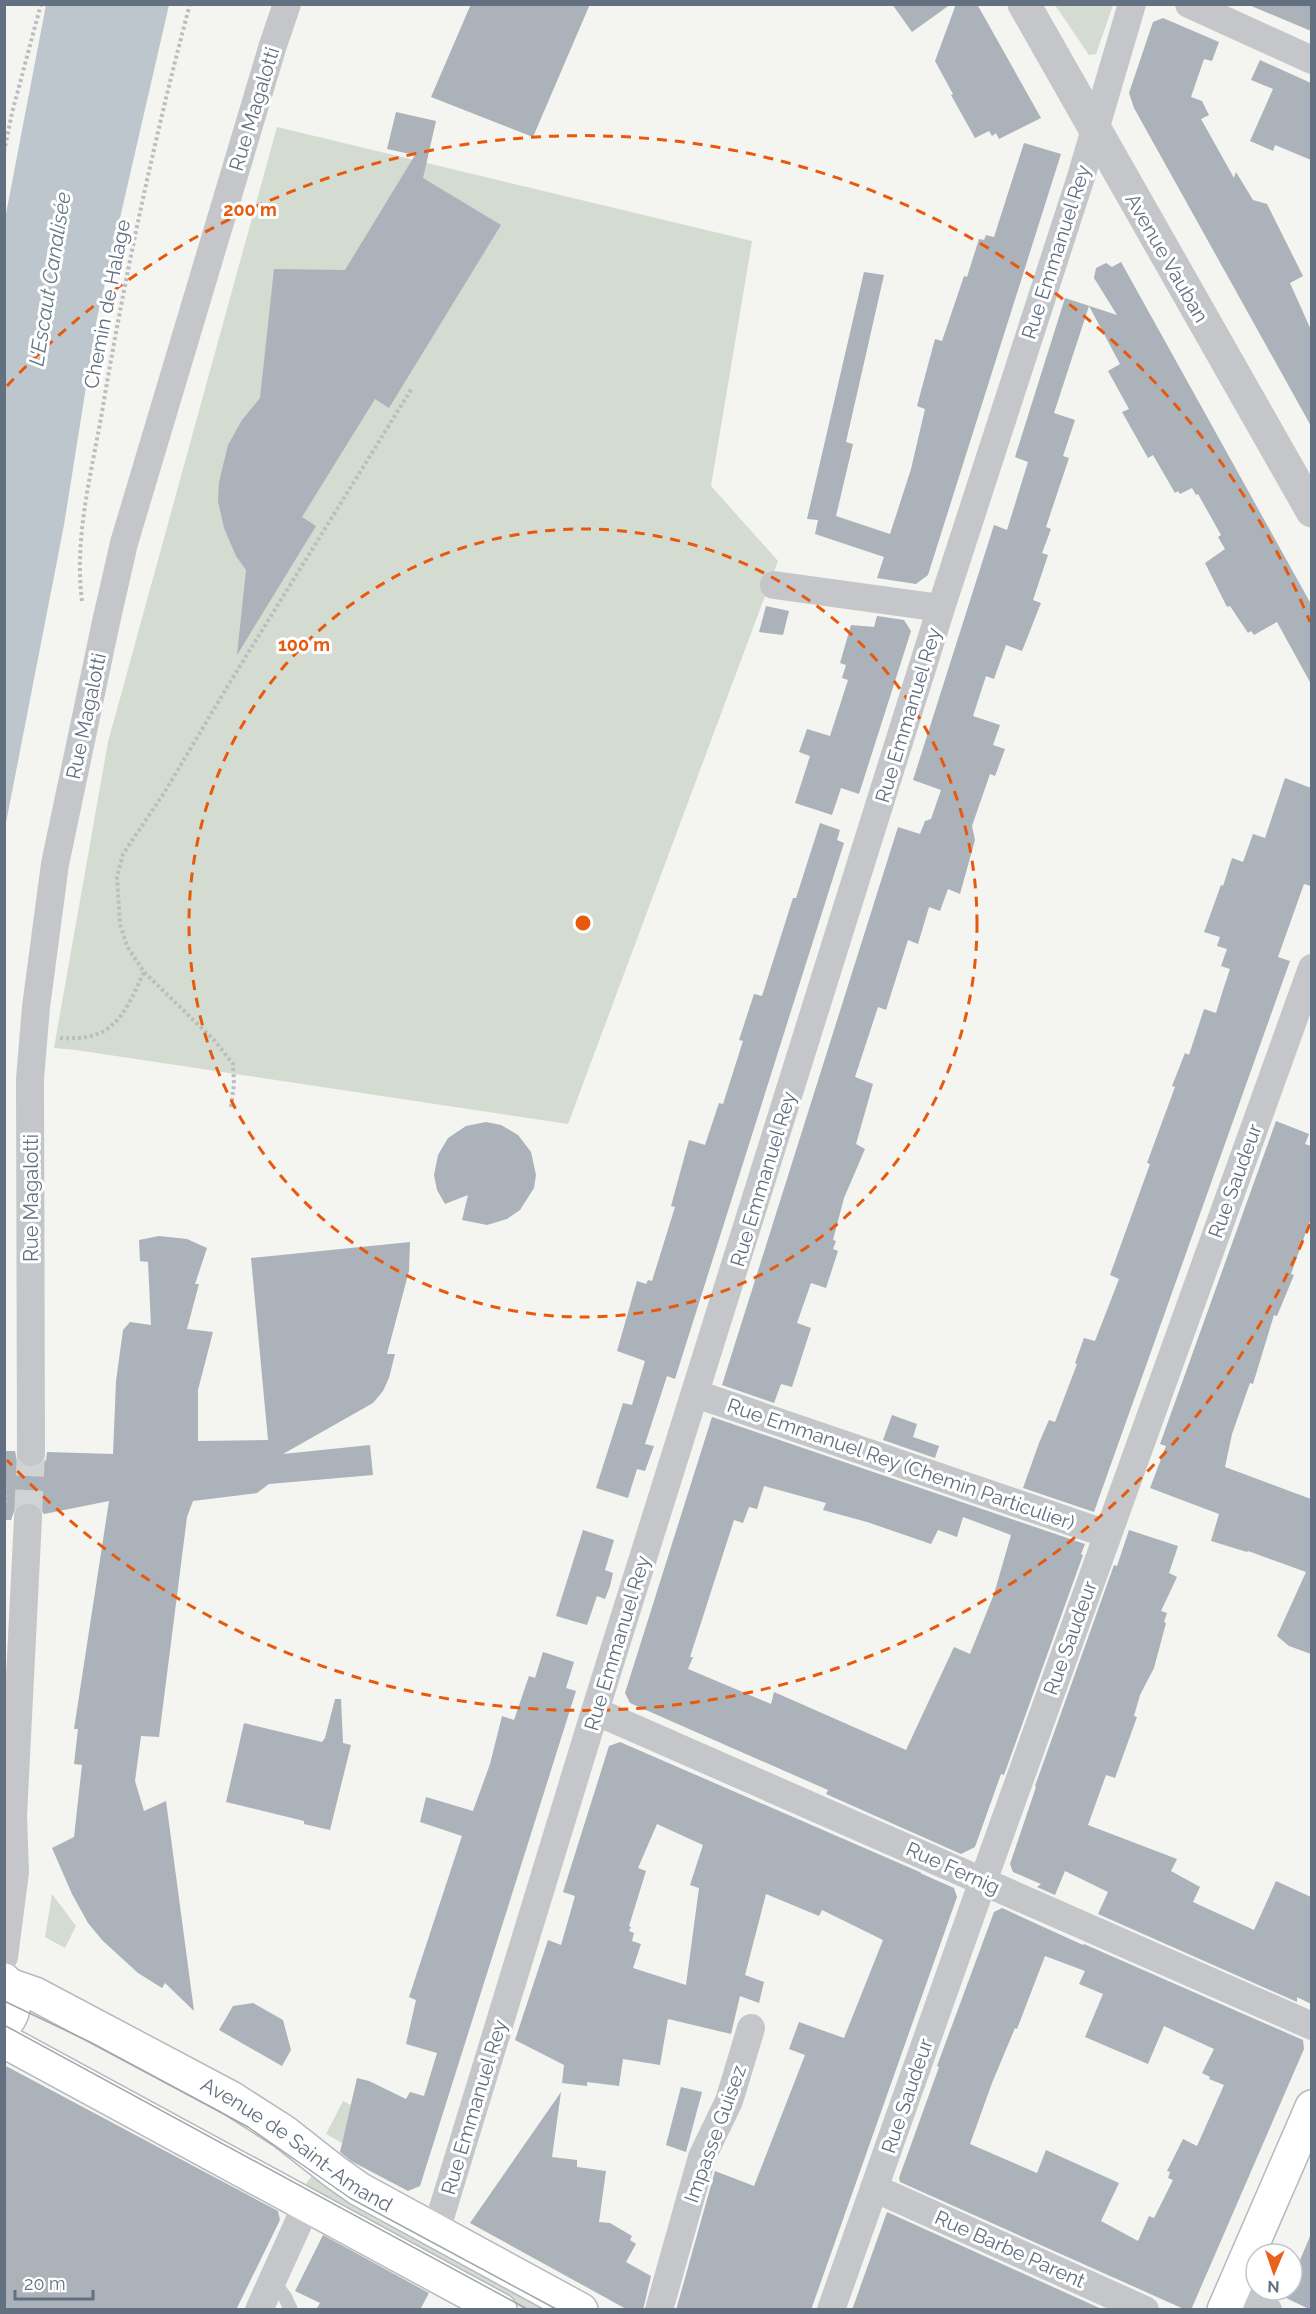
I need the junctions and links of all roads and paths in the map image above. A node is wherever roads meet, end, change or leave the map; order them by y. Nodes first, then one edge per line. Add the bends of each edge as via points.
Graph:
1 (41, 4) edge
2 (190, 4) edge
3 (287, 4) edge
4 (1024, 4) edge
5 (1132, 4) edge
6 (1189, 4) edge
7 (1311, 60) edge
8 (1094, 129) junction
9 (4, 152) edge
10 (412, 388) dead end
11 (1311, 511) edge
12 (774, 585) dead end
13 (82, 602) dead end
14 (941, 608) junction
15 (1311, 968) edge
16 (144, 972) junction
17 (33, 1036) junction
18 (231, 1107) dead end
19 (696, 1394) junction
20 (31, 1452) tunnel mouth
21 (28, 1518) tunnel mouth
22 (1107, 1534) junction
23 (595, 1711) junction
24 (14, 1816) junction
25 (4, 1857) edge
26 (983, 1881) junction
27 (6, 1974) edge
28 (4, 2025) edge
29 (1311, 2026) edge
30 (751, 2028) dead end
31 (4, 2041) edge
32 (1311, 2107) edge
33 (1311, 2158) edge
34 (874, 2188) junction
35 (307, 2204) junction
36 (436, 2231) junction
37 (1266, 2242) edge
38 (1276, 2242) edge
39 (272, 2280) junction
40 (259, 2310) edge
41 (291, 2310) edge
42 (500, 2310) edge
43 (581, 2310) edge
44 (659, 2310) edge
45 (831, 2310) edge
46 (1145, 2310) edge

1 - 9 path
2 - 13 path, Chemin de Halage via 116,327 81,531 78,571
3 - 17 street, Rue Magalotti via 117,573 55,864
4 - 8 street, Avenue Vauban
5 - 8 street, Rue Emmanuel Rey
6 - 7 street
8 - 11 street, Avenue Vauban
8 - 14 street, Rue Emmanuel Rey
10 - 16 path via 123,854 117,877 120,924 127,946
12 - 14 street
14 - 19 street, Rue Emmanuel Rey
15 - 22 street, Rue Saudeur
16 - 17 path via 126,1011 108,1030 82,1040
16 - 18 path via 215,1041 233,1064
17 - 20 street, Rue Magalotti
19 - 22 street, Rue Emmanuel Rey (Chemin Particulier)
19 - 23 street, Rue Emmanuel Rey
21 - 24 street
22 - 26 street, Rue Saudeur
23 - 26 street, Rue Fernig
23 - 36 street, Rue Emmanuel Rey
24 - 25 street
24 - 27 street via 15,1872
26 - 29 street, Rue Fernig
26 - 34 street, Rue Saudeur
27 - 28 main road via 14,2005 11,2018
27 - 36 main road, Avenue de Saint-Amand via 29,1991 231,2098 284,2132 346,2181
30 - 44 street, Impasse Guisez via 729,2101 702,2157
31 - 35 main road, Avenue de Saint-Amand
32 - 37 main road
33 - 38 main road
34 - 45 street, Rue Saudeur
34 - 46 street, Rue Barbe Parent
35 - 39 street
35 - 42 main road, Avenue de Saint-Amand
36 - 43 main road, Avenue de Saint-Amand
39 - 40 street
39 - 41 lane

